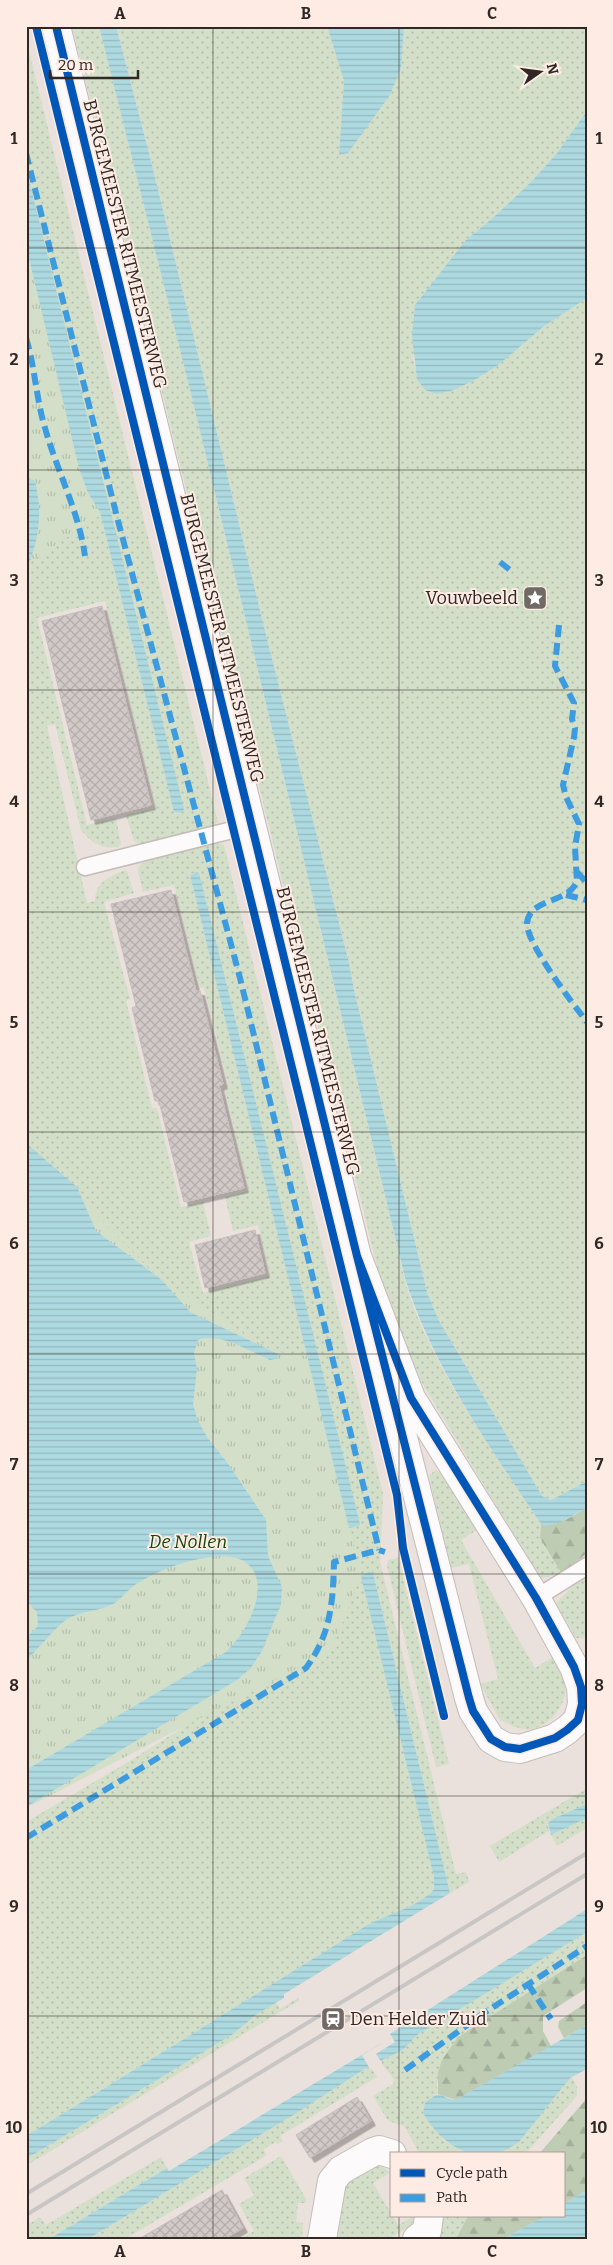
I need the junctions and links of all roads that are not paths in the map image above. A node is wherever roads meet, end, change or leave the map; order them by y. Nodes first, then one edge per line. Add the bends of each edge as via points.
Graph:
1 (56, 26) edge
2 (252, 825) junction
3 (85, 867) dead end
4 (357, 1256) junction
5 (587, 1566) edge
6 (536, 1598) junction
7 (390, 2153) edge
8 (429, 2218) edge
9 (322, 2239) edge
10 (417, 2239) edge

1 - 2 street, BURGEMEESTER RITMEESTERWEG
2 - 3 lane
2 - 4 street, BURGEMEESTER RITMEESTERWEG
4 - 6 street, BURGEMEESTER RITMEESTERWEG via 411,1398
4 - 6 street, BURGEMEESTER RITMEESTERWEG via 469,1698 473,1711 491,1739 505,1747 520,1749 555,1738 578,1720 582,1704 581,1687 574,1667
5 - 6 lane
7 - 9 street via 373,2152 336,2175 329,2194
8 - 10 street via 427,2231

